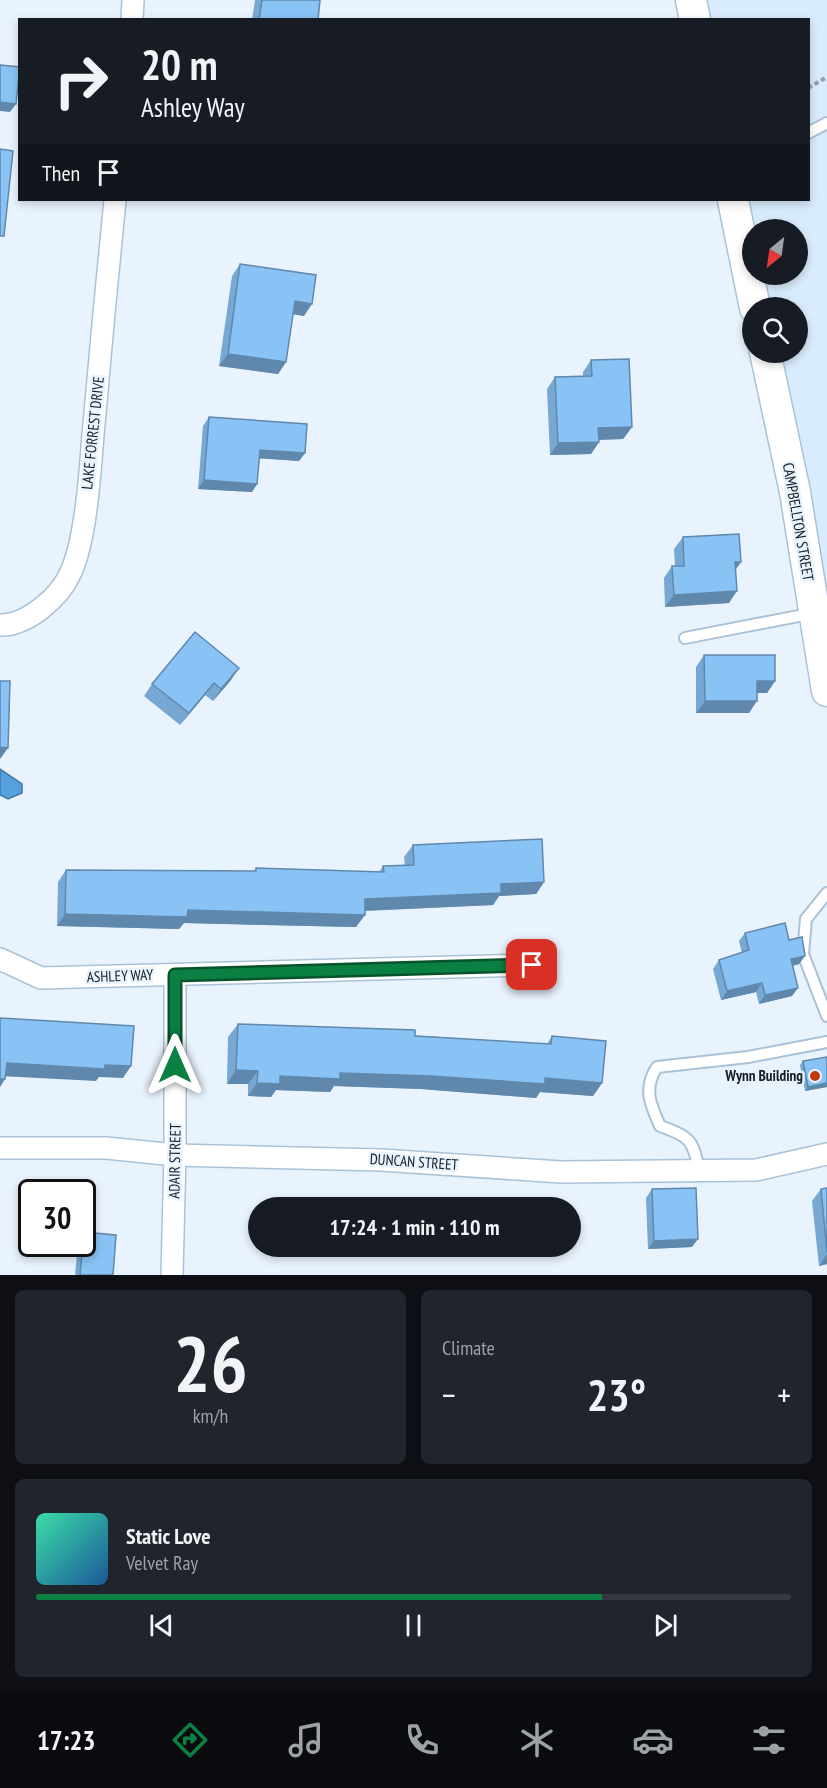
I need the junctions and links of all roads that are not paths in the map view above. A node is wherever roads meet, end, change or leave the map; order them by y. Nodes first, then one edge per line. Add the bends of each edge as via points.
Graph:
1 (133, 0) edge
2 (691, 0) edge
3 (132, 18) edge
4 (695, 18) edge
5 (827, 123) edge
6 (810, 132) edge
7 (115, 201) edge
8 (733, 201) edge
9 (754, 297) edge
10 (767, 363) edge
11 (814, 613) junction
12 (0, 625) edge
13 (685, 638) dead end
14 (827, 692) edge
15 (827, 893) edge
16 (0, 959) edge
17 (532, 965) dead end
18 (175, 975) junction
19 (827, 1016) edge
20 (827, 1042) edge
21 (0, 1148) edge
22 (827, 1154) edge
23 (176, 1155) junction
24 (699, 1171) junction
25 (172, 1275) edge

1 - 3 street
2 - 4 main road
5 - 6 lane
7 - 12 street, LAKE FORREST DRIVE via 90,469 70,575 42,609 12,625
8 - 9 main road
10 - 11 main road, CAMPBELLTON STREET via 795,492
11 - 13 lane
11 - 14 main road, CAMPBELLTON STREET
15 - 19 lane via 806,919 803,954
16 - 18 street, ASHLEY WAY via 41,978
17 - 18 street, ASHLEY WAY
18 - 23 street, ADAIR STREET
20 - 24 lane via 748,1057 657,1067 650,1078 648,1100 660,1126 694,1144
21 - 23 street, DUNCAN STREET via 106,1148
22 - 24 street, DUNCAN STREET via 756,1170
23 - 24 street, DUNCAN STREET via 381,1160 561,1172
23 - 25 street, ADAIR STREET

